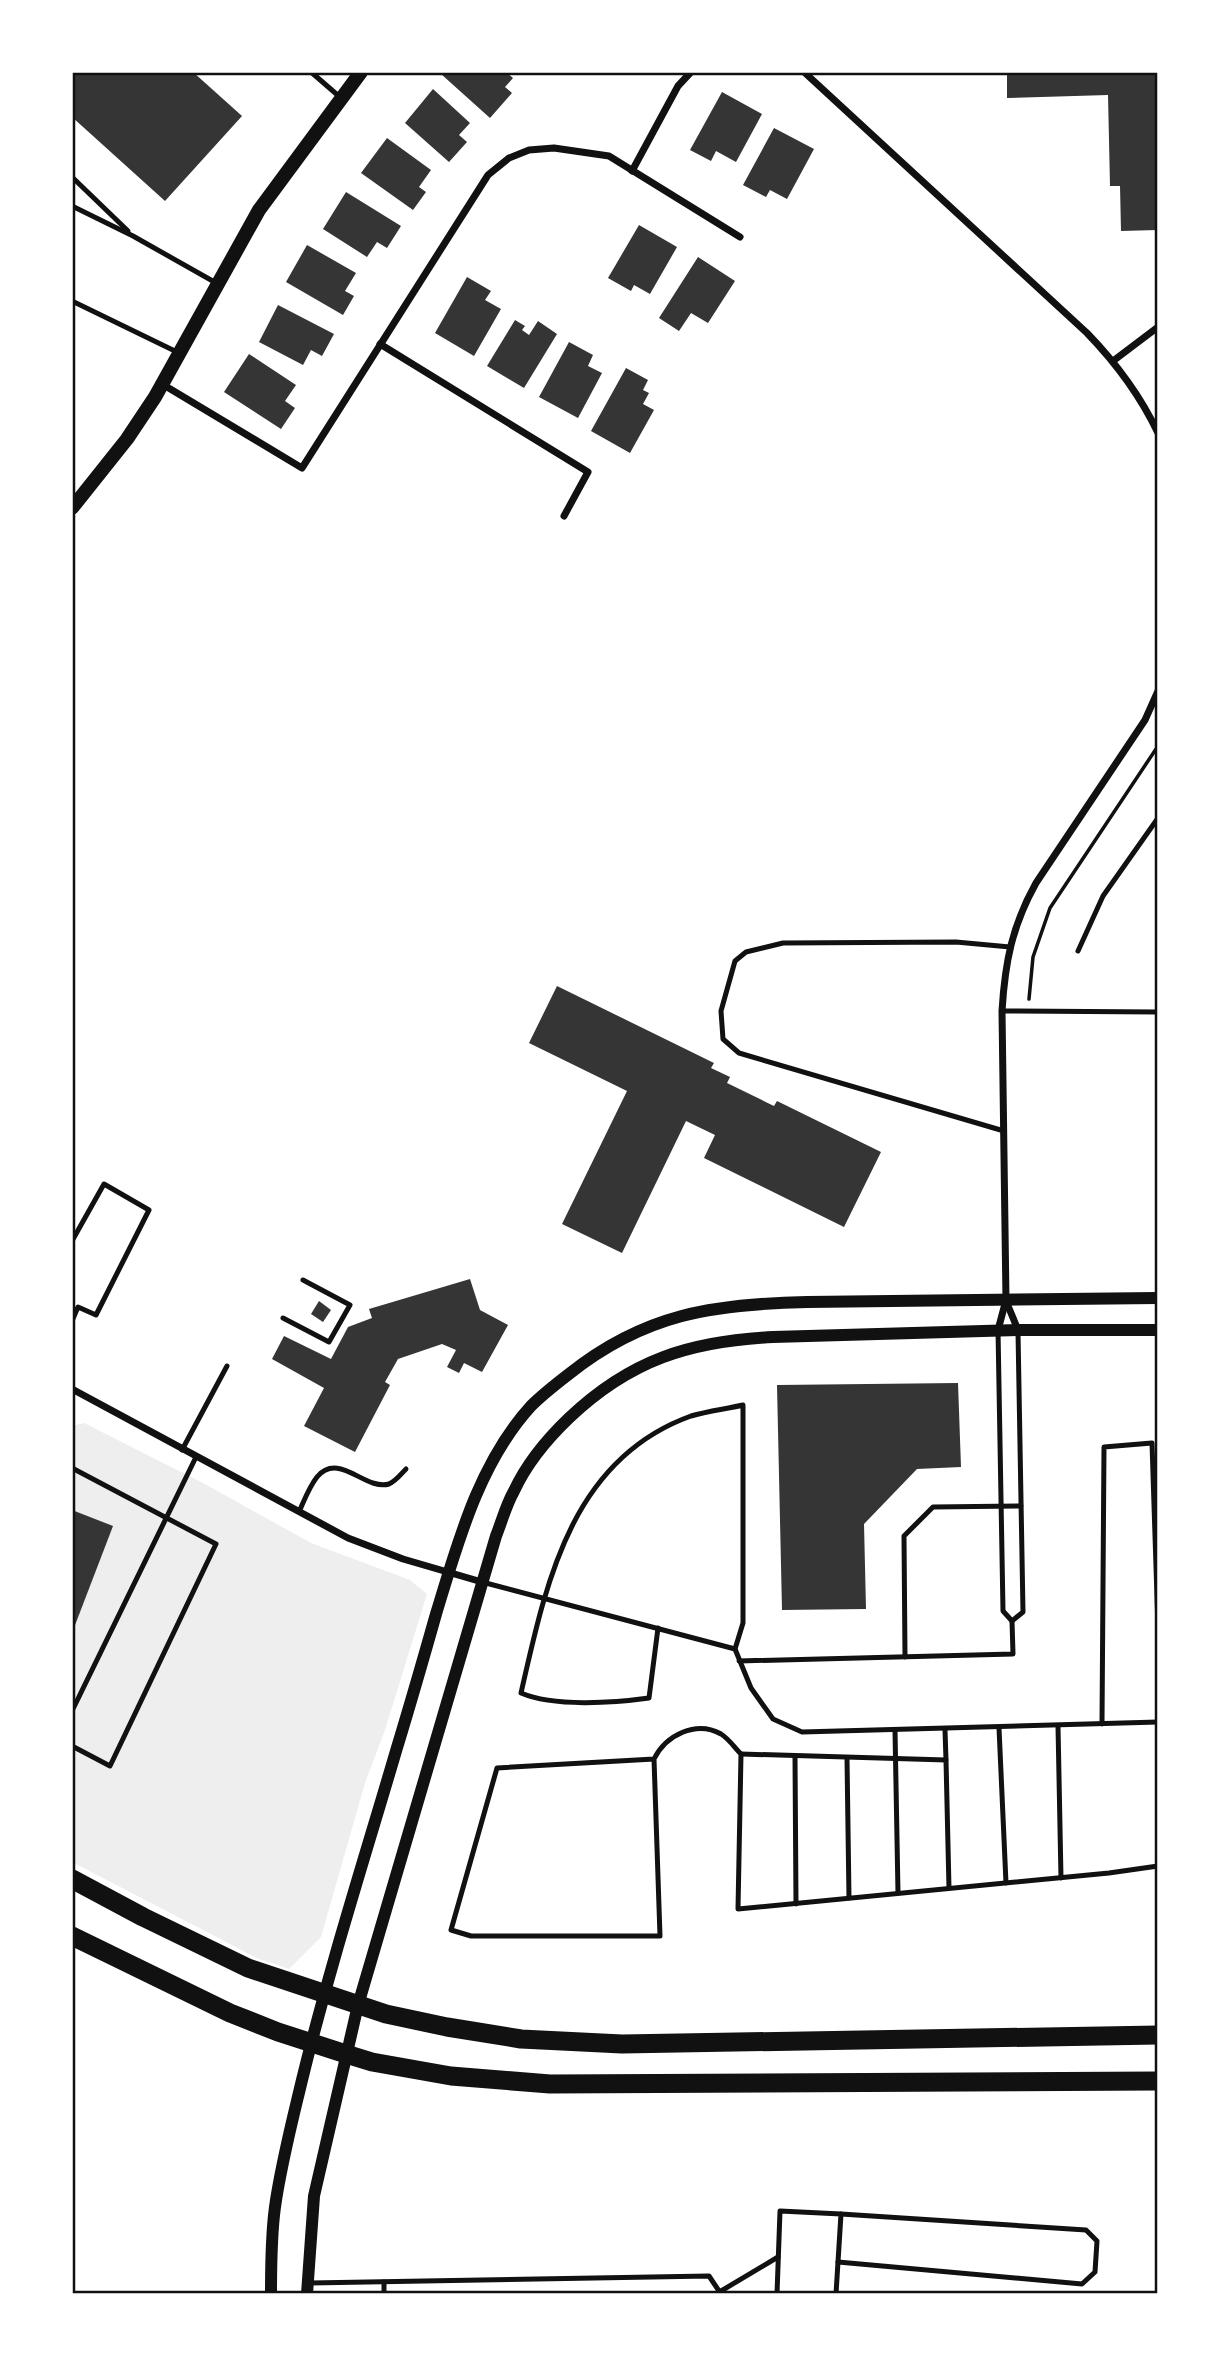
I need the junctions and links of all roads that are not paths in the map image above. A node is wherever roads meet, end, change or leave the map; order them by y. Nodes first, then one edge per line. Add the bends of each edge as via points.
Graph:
1 (311, 72) edge
2 (361, 72) edge
3 (691, 72) edge
4 (804, 72) edge
5 (341, 98) junction
6 (632, 171) junction
7 (72, 177) edge
8 (72, 206) edge
9 (133, 236) junction
10 (740, 237) dead end
11 (218, 284) junction
12 (72, 301) edge
13 (1158, 327) edge
14 (380, 344) junction
15 (179, 353) junction
16 (1113, 360) junction
17 (162, 384) junction
18 (1158, 433) edge
19 (72, 508) edge
20 (564, 516) dead end
21 (1158, 691) edge
22 (1158, 818) edge
23 (1010, 947) junction
24 (1078, 951) dead end
25 (1002, 1012) junction
26 (1158, 1012) edge
27 (1004, 1131) junction
28 (72, 1241) edge
29 (303, 1280) dead end
30 (1158, 1298) edge
31 (1006, 1300) junction
32 (75, 1306) edge
33 (282, 1318) dead end
34 (72, 1321) edge
35 (999, 1330) junction
36 (1018, 1330) junction
37 (1158, 1330) edge
38 (227, 1366) dead end
39 (72, 1389) edge
40 (183, 1450) junction
41 (196, 1457) junction
42 (72, 1468) edge
43 (406, 1469) dead end
44 (1001, 1506) junction
45 (1021, 1506) junction
46 (299, 1512) junction
47 (166, 1517) junction
48 (449, 1573) junction
49 (482, 1582) junction
50 (543, 1598) junction
51 (1012, 1621) junction
52 (658, 1628) junction
53 (1158, 1628) edge
54 (735, 1649) junction
55 (905, 1657) junction
56 (739, 1661) junction
57 (72, 1711) edge
58 (1158, 1723) edge
59 (1102, 1724) junction
60 (1058, 1726) junction
61 (999, 1728) junction
62 (895, 1730) junction
63 (945, 1730) junction
64 (72, 1746) edge
65 (741, 1754) junction
66 (795, 1756) junction
67 (847, 1758) junction
68 (654, 1759) junction
69 (895, 1760) junction
70 (946, 1760) junction
71 (1158, 1866) edge
72 (1061, 1878) junction
73 (72, 1879) edge
74 (1006, 1883) junction
75 (949, 1888) junction
76 (898, 1894) junction
77 (849, 1898) junction
78 (796, 1904) junction
79 (72, 1936) edge
80 (325, 1995) junction
81 (358, 2005) junction
82 (1158, 2035) edge
83 (311, 2043) junction
84 (346, 2054) junction
85 (1158, 2081) edge
86 (842, 2214) junction
87 (779, 2257) junction
88 (838, 2262) junction
89 (384, 2282) junction
90 (307, 2289) edge
91 (721, 2293) edge
92 (271, 2294) edge
93 (384, 2294) edge
94 (777, 2294) edge
95 (836, 2294) edge

1 - 5 lane
2 - 5 main road
3 - 6 street via 678,86
4 - 16 street
5 - 11 main road via 259,210
6 - 10 street
6 - 14 street via 609,156 554,148 528,150 509,158 488,175
7 - 9 lane
8 - 9 lane
9 - 11 lane
11 - 15 main road
12 - 15 lane
13 - 16 street
14 - 17 street via 302,468
14 - 20 street via 588,472
15 - 17 main road
16 - 18 street
17 - 19 main road via 127,439
21 - 23 street via 1135,737 1036,883
22 - 24 lane via 1103,896
23 - 25 street
23 - 27 lane via 956,942 783,943 746,952 735,961 721,1011 723,1039 739,1053
25 - 26 lane
25 - 27 street
27 - 31 street
28 - 32 lane via 104,1184 149,1210 96,1315
29 - 33 lane via 350,1305 329,1342
30 - 31 street
31 - 35 street
31 - 36 street
31 - 48 street via 755,1303 676,1316 616,1340 531,1406 503,1444 480,1484
32 - 34 lane
35 - 36 street
35 - 44 lane
35 - 49 street via 738,1338 698,1346 635,1368 586,1402 535,1455 513,1491
36 - 37 street
36 - 45 lane
38 - 40 lane
39 - 40 street
40 - 41 street
41 - 46 street
41 - 47 lane
42 - 47 lane
43 - 46 lane via 396,1480 383,1484 341,1469 327,1470 315,1478
44 - 45 lane
44 - 51 lane via 1003,1611
44 - 55 lane via 933,1507 904,1536
45 - 51 lane via 1023,1612
46 - 48 street via 372,1549
47 - 57 lane
47 - 64 lane via 216,1544 110,1766
48 - 49 street
48 - 80 street
49 - 50 lane
49 - 81 street
50 - 52 lane
50 - 52 lane via 521,1693 540,1701 649,1698
50 - 54 lane via 576,1518 604,1476 635,1446 692,1416 743,1405 743,1623
51 - 55 lane via 1013,1654
52 - 54 lane
53 - 59 lane via 1152,1443 1104,1447
54 - 56 lane
55 - 56 lane
56 - 62 lane via 773,1719 802,1732
58 - 59 lane
59 - 60 lane
60 - 61 lane
60 - 72 lane
61 - 63 lane
61 - 74 lane
62 - 63 lane
62 - 69 lane
63 - 70 lane
65 - 66 lane
65 - 68 lane via 719,1733 694,1730 672,1737
65 - 78 lane via 738,1909
66 - 67 lane
66 - 78 lane
67 - 69 lane
67 - 77 lane
68 - 68 lane via 660,1936 471,1936 451,1930 497,1768
69 - 70 lane
69 - 76 lane
70 - 75 lane
71 - 72 lane
72 - 74 lane
73 - 80 highway via 215,1954
74 - 75 lane
75 - 76 lane
76 - 77 lane
77 - 78 lane
79 - 83 highway via 230,2013
80 - 81 highway
80 - 83 street
81 - 82 highway via 447,2027 567,2043
81 - 84 street
83 - 84 highway
83 - 92 street via 283,2158
84 - 85 highway via 451,2076 550,2084
84 - 90 street via 314,2196
86 - 87 lane via 780,2211
86 - 88 lane
86 - 88 lane via 1086,2230 1097,2241 1095,2273 1082,2284
87 - 91 lane
87 - 94 lane
88 - 95 lane
89 - 90 lane
89 - 91 lane via 709,2276
89 - 93 lane

